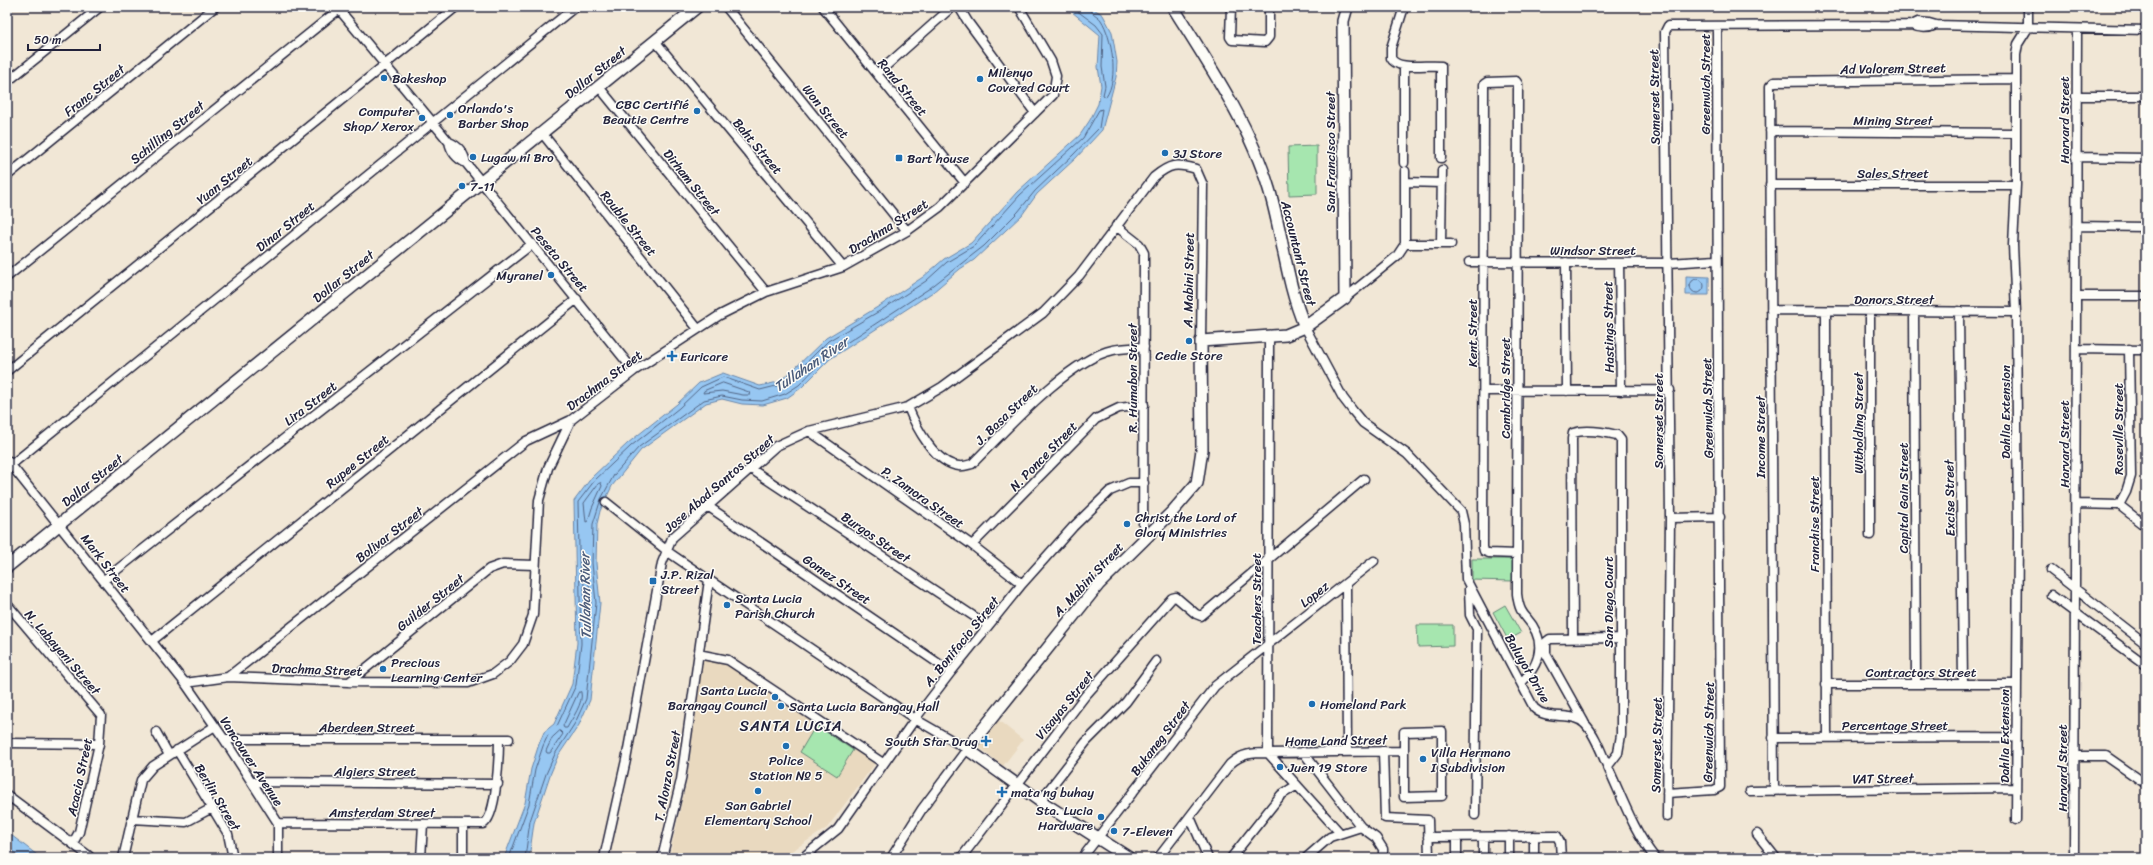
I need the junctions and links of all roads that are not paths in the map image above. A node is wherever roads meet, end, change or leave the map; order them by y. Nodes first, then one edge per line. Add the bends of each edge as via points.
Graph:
1 (100, 7) edge
2 (215, 7) edge
3 (456, 7) edge
4 (575, 7) edge
5 (697, 7) edge
6 (726, 7) edge
7 (823, 7) edge
8 (952, 7) edge
9 (959, 7) edge
10 (1019, 7) edge
11 (1173, 7) edge
12 (1231, 7) edge
13 (1269, 7) edge
14 (1347, 7) edge
15 (1404, 7) edge
16 (2028, 7) edge
17 (339, 8) edge
18 (1717, 26) junction
19 (2028, 28) junction
20 (2076, 30) junction
21 (2146, 30) edge
22 (655, 41) junction
23 (384, 65) junction
24 (1404, 66) junction
25 (877, 74) junction
26 (2016, 79) junction
27 (7, 82) edge
28 (1485, 82) joint
29 (1771, 83) joint
30 (599, 87) junction
31 (2076, 96) junction
32 (2146, 96) edge
33 (1035, 113) junction
34 (433, 122) junction
35 (1770, 131) junction
36 (2016, 132) junction
37 (542, 133) junction
38 (1441, 158) dead end
39 (2076, 158) junction
40 (2146, 158) edge
41 (1196, 169) joint
42 (1442, 170) dead end
43 (7, 176) edge
44 (481, 182) junction
45 (1405, 182) junction
46 (1442, 182) junction
47 (965, 183) junction
48 (1770, 184) junction
49 (2016, 185) junction
50 (1116, 226) junction
51 (2076, 226) junction
52 (2146, 227) edge
53 (907, 231) junction
54 (532, 244) junction
55 (1405, 244) junction
56 (1441, 244) junction
57 (1451, 244) dead end
58 (1716, 260) junction
59 (1469, 262) dead end
60 (1485, 262) junction
61 (1517, 262) junction
62 (1566, 262) junction
63 (1619, 262) junction
64 (1669, 263) junction
65 (843, 267) junction
66 (7, 277) edge
67 (766, 292) junction
68 (2076, 296) junction
69 (2146, 296) edge
70 (1345, 298) junction
71 (577, 299) junction
72 (1771, 310) junction
73 (1826, 311) junction
74 (1870, 311) junction
75 (1914, 311) junction
76 (1959, 311) junction
77 (2016, 312) junction
78 (1305, 327) junction
79 (698, 329) junction
80 (1269, 337) junction
81 (1201, 341) junction
82 (1144, 346) junction
83 (2076, 349) junction
84 (2129, 349) junction
85 (2146, 350) edge
86 (634, 370) junction
87 (7, 371) edge
88 (1670, 390) junction
89 (1484, 391) junction
90 (1518, 391) junction
91 (1567, 391) junction
92 (1621, 391) junction
93 (1144, 405) junction
94 (908, 407) junction
95 (571, 420) junction
96 (809, 431) junction
97 (9, 462) edge
98 (751, 469) junction
99 (1364, 479) dead end
100 (1144, 483) junction
101 (606, 502) dead end
102 (2076, 504) junction
103 (2119, 505) junction
104 (709, 507) junction
105 (1720, 517) junction
106 (1670, 518) junction
107 (60, 524) junction
108 (2146, 526) edge
109 (1870, 535) dead end
110 (1143, 542) junction
111 (972, 545) junction
112 (666, 548) junction
113 (1517, 554) junction
114 (1268, 558) junction
115 (1374, 561) dead end
116 (535, 565) junction
117 (7, 567) edge
118 (2051, 570) dead end
119 (104, 580) junction
120 (709, 580) junction
121 (1022, 584) junction
122 (1346, 584) junction
123 (1469, 587) junction
124 (2076, 590) junction
125 (2051, 595) dead end
126 (7, 604) edge
127 (2076, 612) junction
128 (987, 625) junction
129 (1573, 638) junction
130 (1620, 638) junction
131 (152, 641) junction
132 (2146, 644) edge
133 (1269, 645) junction
134 (698, 654) junction
135 (1156, 661) dead end
136 (2146, 665) edge
137 (951, 672) junction
138 (228, 677) junction
139 (349, 682) junction
140 (185, 683) junction
141 (1521, 683) junction
142 (1826, 684) junction
143 (1916, 684) junction
144 (1962, 684) junction
145 (2017, 684) junction
146 (101, 714) joint
147 (915, 719) junction
148 (1584, 723) junction
149 (215, 726) junction
150 (156, 732) dead end
151 (2016, 737) junction
152 (1773, 738) junction
153 (1827, 738) junction
154 (224, 739) junction
155 (499, 739) junction
156 (509, 739) dead end
157 (7, 743) edge
158 (99, 744) junction
159 (967, 749) junction
160 (177, 750) junction
161 (1383, 751) junction
162 (1403, 751) junction
163 (1303, 752) junction
164 (1347, 752) junction
165 (1268, 753) junction
166 (169, 755) junction
167 (2074, 756) junction
168 (883, 763) junction
169 (1608, 766) junction
170 (252, 782) junction
171 (498, 784) junction
172 (2146, 784) edge
173 (1017, 785) junction
174 (1297, 785) junction
175 (2016, 788) junction
176 (1750, 791) dead end
177 (1774, 791) junction
178 (1667, 793) junction
179 (7, 795) edge
180 (1040, 801) junction
181 (212, 808) junction
182 (1475, 815) dead end
183 (1190, 817) junction
184 (1667, 817) dead end
185 (132, 818) junction
186 (2016, 820) dead end
187 (278, 823) junction
188 (423, 824) junction
189 (464, 824) junction
190 (1361, 828) junction
191 (1340, 833) junction
192 (1757, 834) dead end
193 (1509, 836) junction
194 (1534, 836) junction
195 (1428, 837) junction
196 (1457, 837) junction
197 (1483, 837) junction
198 (1099, 838) junction
199 (73, 843) junction
200 (1314, 855) edge
201 (89, 856) dead end
202 (123, 858) edge
203 (233, 858) edge
204 (278, 858) edge
205 (421, 858) edge
206 (463, 858) edge
207 (604, 858) edge
208 (662, 858) edge
209 (802, 858) edge
210 (890, 858) edge
211 (961, 858) edge
212 (1082, 858) edge
213 (1129, 858) edge
214 (1158, 858) edge
215 (1208, 858) edge
216 (1231, 858) edge
217 (1306, 858) edge
218 (1383, 858) edge
219 (1429, 858) edge
220 (1457, 858) edge
221 (1483, 858) edge
222 (1509, 858) edge
223 (1534, 858) edge
224 (1561, 858) edge
225 (1655, 858) edge
226 (1776, 858) edge
227 (2074, 858) edge

1 - 27 street
2 - 43 street, Franc Street
3 - 23 street, Yuan Street
4 - 34 street, Dinar Street
5 - 22 street, Dollar Street
6 - 53 street, Won Street
7 - 25 street, Rand Street
8 - 25 street
9 - 33 street
10 - 33 street, Drachma Street via 1051,61 1056,76 1053,95
11 - 78 street, Accountant Street via 1232,106 1262,171 1273,205 1289,281
12 - 13 street via 1232,40 1265,42 1269,37
14 - 70 street, San Francisco Street via 1343,21
15 - 24 street via 1390,55 1392,62
16 - 19 street
17 - 23 street, Peseta Street
17 - 66 street, Schilling Street
18 - 19 street via 1912,25 1930,22 1936,25
18 - 58 street, Greenwich Street
18 - 64 street, Somerset Street via 1668,26 1665,32
19 - 20 street
19 - 26 street, Dahlia Extension via 2018,44
20 - 21 street
20 - 31 street, Harvard Street
22 - 30 street, Dollar Street
22 - 65 street, Baht Street
23 - 34 street, Peseta Street
23 - 87 street, Yuan Street
24 - 38 street via 1441,66
24 - 45 street
25 - 47 street, Rand Street
26 - 29 street, Ad Valorem Street
26 - 36 street, Dahlia Extension
28 - 60 street, Kent Street
28 - 61 street, Cambridge Street via 1518,82
29 - 35 street, Income Street
30 - 37 street, Dollar Street
30 - 67 street, Dirham Street
31 - 32 street
31 - 39 street, Harvard Street
33 - 47 street, Drachma Street
34 - 44 street, Peseta Street via 449,142 450,149 459,160 466,163
34 - 97 street, Dinar Street
35 - 36 street, Mining Street
35 - 48 street, Income Street
36 - 49 street, Dahlia Extension
37 - 44 street, Dollar Street
37 - 79 street, Rouble Street
39 - 40 street
39 - 51 street, Harvard Street
41 - 50 street, Jose Abad Santos Street via 1183,165 1168,166 1154,177
41 - 81 street, A. Mabini Street via 1203,185
42 - 46 street
44 - 54 street, Peseta Street
44 - 107 street, Dollar Street
45 - 46 street
45 - 55 street
46 - 56 street
47 - 53 street, Drachma Street via 940,207
48 - 49 street, Sales Street
48 - 72 street, Income Street
49 - 77 street, Dahlia Extension via 2013,245
50 - 82 street, R. Humabon Street via 1138,244 1144,253
50 - 94 street, Jose Abad Santos Street via 1079,276 1043,313 942,387
51 - 52 street
51 - 68 street, Harvard Street
53 - 65 street, Drachma Street
54 - 71 street, Peseta Street
54 - 119 street, Lira Street
55 - 56 street
55 - 70 street via 1397,256
56 - 57 street
58 - 64 street, Windsor Street
58 - 105 street, Greenwich Street
59 - 60 street, Windsor Street
60 - 61 street, Windsor Street
60 - 89 street, Kent Street
61 - 62 street, Windsor Street
61 - 90 street, Cambridge Street
62 - 63 street, Windsor Street
62 - 91 street
63 - 64 street, Windsor Street
63 - 92 street, Hastings Street
64 - 88 street, Somerset Street
65 - 67 street, Drachma Street
67 - 79 street, Drachma Street
68 - 69 street
68 - 83 street, Harvard Street
70 - 78 street
71 - 86 street, Peseta Street
71 - 131 street, Rupee Street
72 - 73 street, Donors Street
72 - 152 street, Income Street
73 - 74 street, Donors Street
73 - 142 street, Franchise Street
74 - 75 street, Donors Street
74 - 109 street, Witholding Street
75 - 76 street, Donors Street
75 - 143 street, Capital Gain Street
76 - 77 street, Donors Street
76 - 144 street, Excise Street
77 - 145 street, Dahlia Extension
78 - 80 street via 1286,335
78 - 123 street, Accountant Street via 1343,398 1353,411 1373,431 1407,454 1461,511 1464,524 1465,571
79 - 86 street, Drachma Street
80 - 81 street
80 - 114 street, Teachers Street
81 - 110 street, A. Mabini Street via 1202,450 1197,484
82 - 93 street, R. Humabon Street
82 - 94 street, J. Basa Street via 1112,350 1082,364 1024,412 972,464 960,467 948,463 929,446
83 - 84 street
83 - 102 street, Harvard Street
84 - 85 street
84 - 103 street, Roseville Street via 2131,476
86 - 95 street, Drachma Street
88 - 92 street
88 - 106 street, Somerset Street
89 - 90 street
89 - 113 street, Kent Street via 1483,547 1486,553
90 - 91 street
90 - 113 street, Cambridge Street
91 - 92 street
93 - 100 street, R. Humabon Street
93 - 111 street, N. Ponce Street via 1119,408 1096,419
94 - 96 street, Jose Abad Santos Street
95 - 116 street, Drachma Street via 548,468 539,500
95 - 138 street, Bolivar Street via 526,441
96 - 98 street, Jose Abad Santos Street via 776,446
96 - 111 street, P. Zamora Street
97 - 107 street, Mark Street
98 - 104 street, Jose Abad Santos Street
98 - 128 street, Burgos Street
99 - 114 street
100 - 110 street, R. Humabon Street
100 - 121 street, A. Bonifacio Street via 1129,483 1102,497
101 - 112 street
102 - 103 street
102 - 124 street, Harvard Street
103 - 108 street
104 - 112 street, Jose Abad Santos Street via 672,538
104 - 137 street, Gomez Street
105 - 106 street
105 - 178 street, Greenwich Street via 1720,787
106 - 178 street, Somerset Street
107 - 117 street, Dollar Street
107 - 119 street, Mark Street
110 - 159 street, A. Mabini Street via 1113,569 1066,624
111 - 121 street, P. Zamora Street
112 - 120 street
112 - 207 street, Jose Abad Santos Street via 626,760
113 - 141 street, Cambridge Street via 1518,604 1524,618 1536,632 1538,651 1534,668
114 - 133 street, Teachers Street
114 - 173 street, Visayas Street via 1198,616 1176,597 1172,598 1085,696
115 - 122 street, Lopez
116 - 139 street, Guilder Street via 503,564 489,569
116 - 139 street, Drachma Street via 530,630 517,653 498,671 468,683
118 - 124 street
119 - 131 street, Mark Street
120 - 134 street, T. Alonzo Street
120 - 147 street
121 - 128 street, A. Bonifacio Street
122 - 133 street, Lopez
122 - 164 street
123 - 141 street, Baluyot Drive
123 - 182 street via 1470,615 1477,629
124 - 127 street, Harvard Street
124 - 132 street
125 - 127 street
126 - 146 street, N. Labayani Street
127 - 136 street
127 - 167 street, Harvard Street
128 - 137 street, A. Bonifacio Street
129 - 130 street
129 - 130 street, San Diego Court via 1572,439 1573,433 1579,431 1617,435 1621,440
129 - 148 street via 1550,639 1545,647 1546,654
130 - 169 street, San Diego Court via 1620,746
131 - 140 street, Mark Street
133 - 165 street, Teachers Street
133 - 198 street, Bukaneg Street via 1215,686
134 - 168 street via 728,660
134 - 208 street, T. Alonzo Street via 681,780
135 - 180 street via 1126,702 1086,742
137 - 147 street, A. Bonifacio Street
138 - 139 street, Drachma Street
138 - 140 street, Drachma Street
140 - 149 street, Vancouver Avenue
141 - 148 street, Baluyot Drive via 1534,708 1539,712 1575,718
142 - 143 street, Contractors Street
142 - 153 street, Franchise Street
143 - 144 street, Contractors Street
144 - 145 street, Contractors Street
145 - 151 street, Dahlia Extension
146 - 158 street, Acacia Street
147 - 159 street
147 - 168 street, A. Bonifacio Street
148 - 169 street
149 - 154 street, Vancouver Avenue
149 - 160 street
150 - 166 street
151 - 153 street, Percentage Street
151 - 175 street, Dahlia Extension
152 - 153 street, Percentage Street
152 - 177 street, Income Street
154 - 155 street, Aberdeen Street
154 - 170 street, Vancouver Avenue
155 - 156 street, Aberdeen Street
155 - 171 street
157 - 158 street
158 - 199 street, Acacia Street via 79,832
159 - 173 street
159 - 210 street, A. Mabini Street via 922,809
160 - 166 street
160 - 181 street, Berlin Street
161 - 162 street, Home Land Street
161 - 164 street, Home Land Street
161 - 195 street via 1384,815 1389,819 1428,820
162 - 162 street via 1404,732 1442,731 1442,796 1404,796
163 - 164 street, Home Land Street
163 - 165 street, Home Land Street
163 - 190 street
165 - 174 street
165 - 183 street, Home Land Street via 1237,757
166 - 185 street via 153,766 141,780
167 - 172 street via 2106,756
167 - 227 street, Harvard Street
168 - 209 street, A. Bonifacio Street via 838,829
169 - 225 street via 1636,831
170 - 171 street, Algiers Street
170 - 187 street, Vancouver Avenue
171 - 189 street, Amsterdam Street via 486,822
173 - 180 street
173 - 211 street, Visayas Street
174 - 191 street
174 - 216 street via 1281,795
175 - 177 street, VAT Street
175 - 186 street, Dahlia Extension
176 - 177 street, VAT Street
178 - 184 street, Somerset Street
179 - 199 street
180 - 198 street
181 - 185 street via 186,822
181 - 203 street, Berlin Street via 228,834
183 - 214 street, Home Land Street
183 - 215 street
185 - 202 street
187 - 188 street, Amsterdam Street
187 - 204 street, Vancouver Avenue
188 - 189 street, Amsterdam Street
188 - 205 street
189 - 206 street
190 - 191 street
190 - 218 street via 1376,838 1383,849
191 - 200 street via 1330,837
192 - 226 street
193 - 194 street
193 - 197 street
193 - 222 street
194 - 223 street
194 - 224 street via 1560,838
195 - 196 street
195 - 219 street
196 - 197 street
196 - 220 street
197 - 221 street
198 - 212 street, Bukaneg Street
198 - 213 street
199 - 201 street
200 - 217 street

